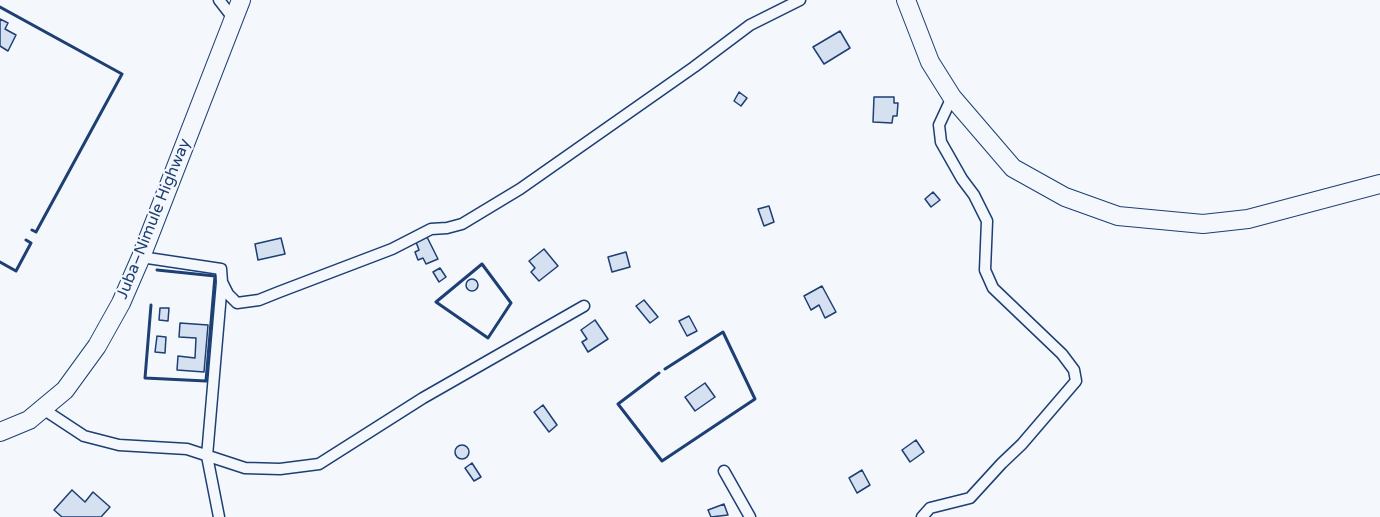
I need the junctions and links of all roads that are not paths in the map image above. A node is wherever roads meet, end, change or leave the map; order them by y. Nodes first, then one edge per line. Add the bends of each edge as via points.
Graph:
1 (219, 0) edge
2 (241, 0) edge
3 (800, 0) edge
4 (906, 0) edge
5 (233, 18) junction
6 (952, 97) junction
7 (1380, 184) edge
8 (141, 257) junction
9 (222, 282) junction
10 (584, 306) dead end
11 (43, 410) junction
12 (0, 432) edge
13 (207, 456) junction
14 (724, 471) dead end
15 (219, 517) edge
16 (750, 517) edge
17 (922, 517) edge

1 - 5 street
2 - 5 main road, Juba–Nimule Highway
3 - 9 street via 750,25 529,182 462,224 431,229 392,249 259,300 237,303
4 - 6 main road via 930,62
5 - 8 main road, Juba–Nimule Highway
6 - 7 main road via 1013,168 1065,197 1118,216 1203,224 1248,219
6 - 17 street via 939,125 941,142 987,220 985,270 993,288 1062,354 1074,370 1076,381 970,498 930,508
8 - 9 street via 221,269
8 - 11 main road, Juba–Nimule Highway via 97,346 65,390
9 - 13 street
10 - 13 street via 423,398 319,464 245,468
11 - 12 main road, Juba–Nimule Highway
11 - 13 street via 84,436 119,445 187,449
13 - 15 street
14 - 16 street

